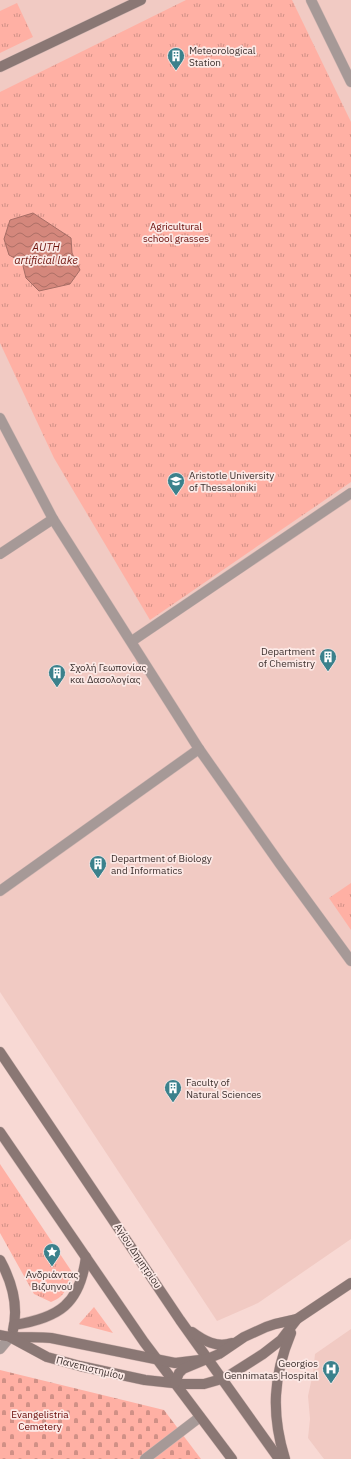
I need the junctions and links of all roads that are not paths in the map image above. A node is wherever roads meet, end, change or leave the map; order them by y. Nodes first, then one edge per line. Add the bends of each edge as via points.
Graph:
1 (141, 0) edge
2 (311, 0) edge
3 (0, 67) edge
4 (351, 82) edge
5 (0, 418) edge
6 (351, 493) edge
7 (53, 519) junction
8 (0, 554) edge
9 (132, 641) junction
10 (199, 749) junction
11 (0, 890) edge
12 (351, 960) edge
13 (0, 1052) edge
14 (0, 1132) edge
15 (86, 1257) junction
16 (0, 1260) edge
17 (351, 1283) edge
18 (297, 1319) junction
19 (180, 1320) junction
20 (14, 1325) junction
21 (5, 1336) edge
22 (240, 1340) junction
23 (0, 1349) edge
24 (158, 1359) junction
25 (208, 1359) junction
26 (221, 1379) junction
27 (175, 1383) junction
28 (200, 1417) junction
29 (145, 1459) edge
30 (232, 1459) edge
31 (279, 1459) edge
32 (285, 1459) edge

1 - 3 main road
2 - 4 lane
5 - 7 lane
6 - 9 lane
7 - 8 lane
7 - 9 lane
9 - 10 lane
10 - 11 lane
10 - 12 lane
13 - 19 main road, Αγίου Δημητρίου
14 - 15 main road
15 - 20 main road via 77,1290 66,1306 43,1319
15 - 24 main road
16 - 20 main road via 13,1290
17 - 18 main road
18 - 22 main road via 275,1324
18 - 26 main road, Πανεπιστημίου via 286,1335 274,1346
18 - 32 main road via 282,1354 276,1393 276,1424
19 - 22 main road via 201,1338 215,1344 228,1345
19 - 25 main road, Αγίου Δημητρίου
20 - 21 main road
21 - 23 lane
21 - 24 main road, Πανεπιστημίου via 52,1338
21 - 27 main road, Πανεπιστημίου via 42,1355 63,1362 124,1376
22 - 25 main road
24 - 25 main road, Πανεπιστημίου via 175,1363
24 - 27 main road
25 - 26 main road, Αγίου Δημητρίου
25 - 27 main road via 183,1369
26 - 27 main road, Πανεπιστημίου via 204,1384
26 - 31 main road, Αγίου Δημητρίου
27 - 28 main road
28 - 29 lane
28 - 30 main road

